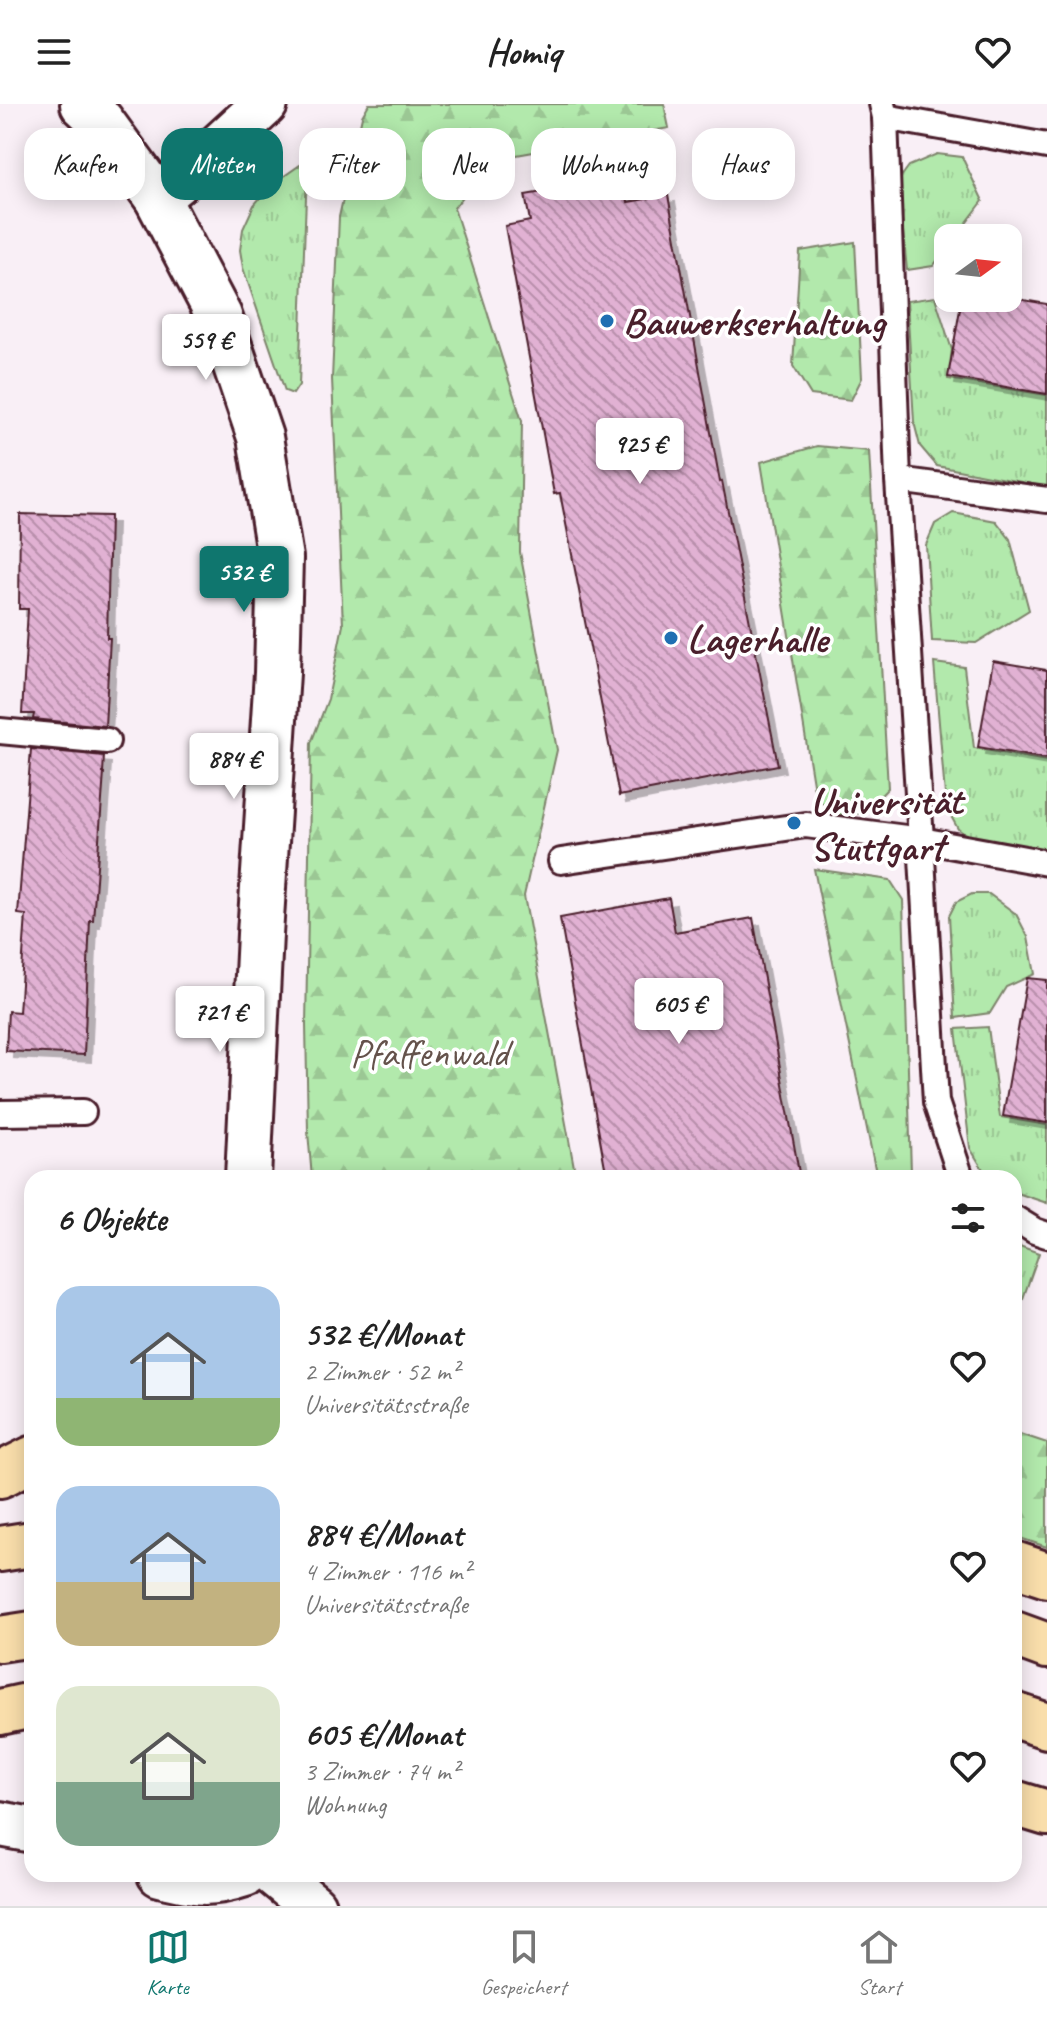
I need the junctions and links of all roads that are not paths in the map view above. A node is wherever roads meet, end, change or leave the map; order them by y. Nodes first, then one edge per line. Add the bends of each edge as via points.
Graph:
1 (83, 104) edge
2 (265, 104) edge
3 (883, 111) edge
4 (1047, 146) edge
5 (157, 198) junction
6 (898, 480) junction
7 (1047, 500) edge
8 (0, 731) edge
9 (107, 741) dead end
10 (921, 840) junction
11 (561, 861) dead end
12 (1047, 863) edge
13 (83, 1112) dead end
14 (0, 1113) edge
15 (248, 1170) edge
16 (958, 1170) edge
17 (1022, 1223) edge
18 (1047, 1235) edge
19 (24, 1464) edge
20 (0, 1477) edge
21 (24, 1479) edge
22 (24, 1545) edge
23 (0, 1549) edge
24 (1022, 1567) edge
25 (1047, 1575) edge
26 (24, 1635) edge
27 (1022, 1637) edge
28 (0, 1639) edge
29 (1047, 1646) edge
30 (1022, 1718) edge
31 (1047, 1726) edge
32 (1022, 1805) edge
33 (1047, 1813) edge
34 (0, 1824) edge
35 (24, 1828) edge
36 (284, 1882) edge
37 (313, 1906) edge

1 - 5 street
2 - 5 street
3 - 4 lane
3 - 6 lane
5 - 15 street via 219,316 238,369 260,437 280,558
6 - 7 lane
6 - 10 lane
8 - 9 lane
10 - 11 lane via 806,825
10 - 12 lane
10 - 16 lane via 936,1102
13 - 14 lane
17 - 18 lane
19 - 20 highway
20 - 21 highway
22 - 23 highway
24 - 25 highway
26 - 28 highway
27 - 29 highway
30 - 31 highway
32 - 33 highway
34 - 35 street
36 - 37 street

